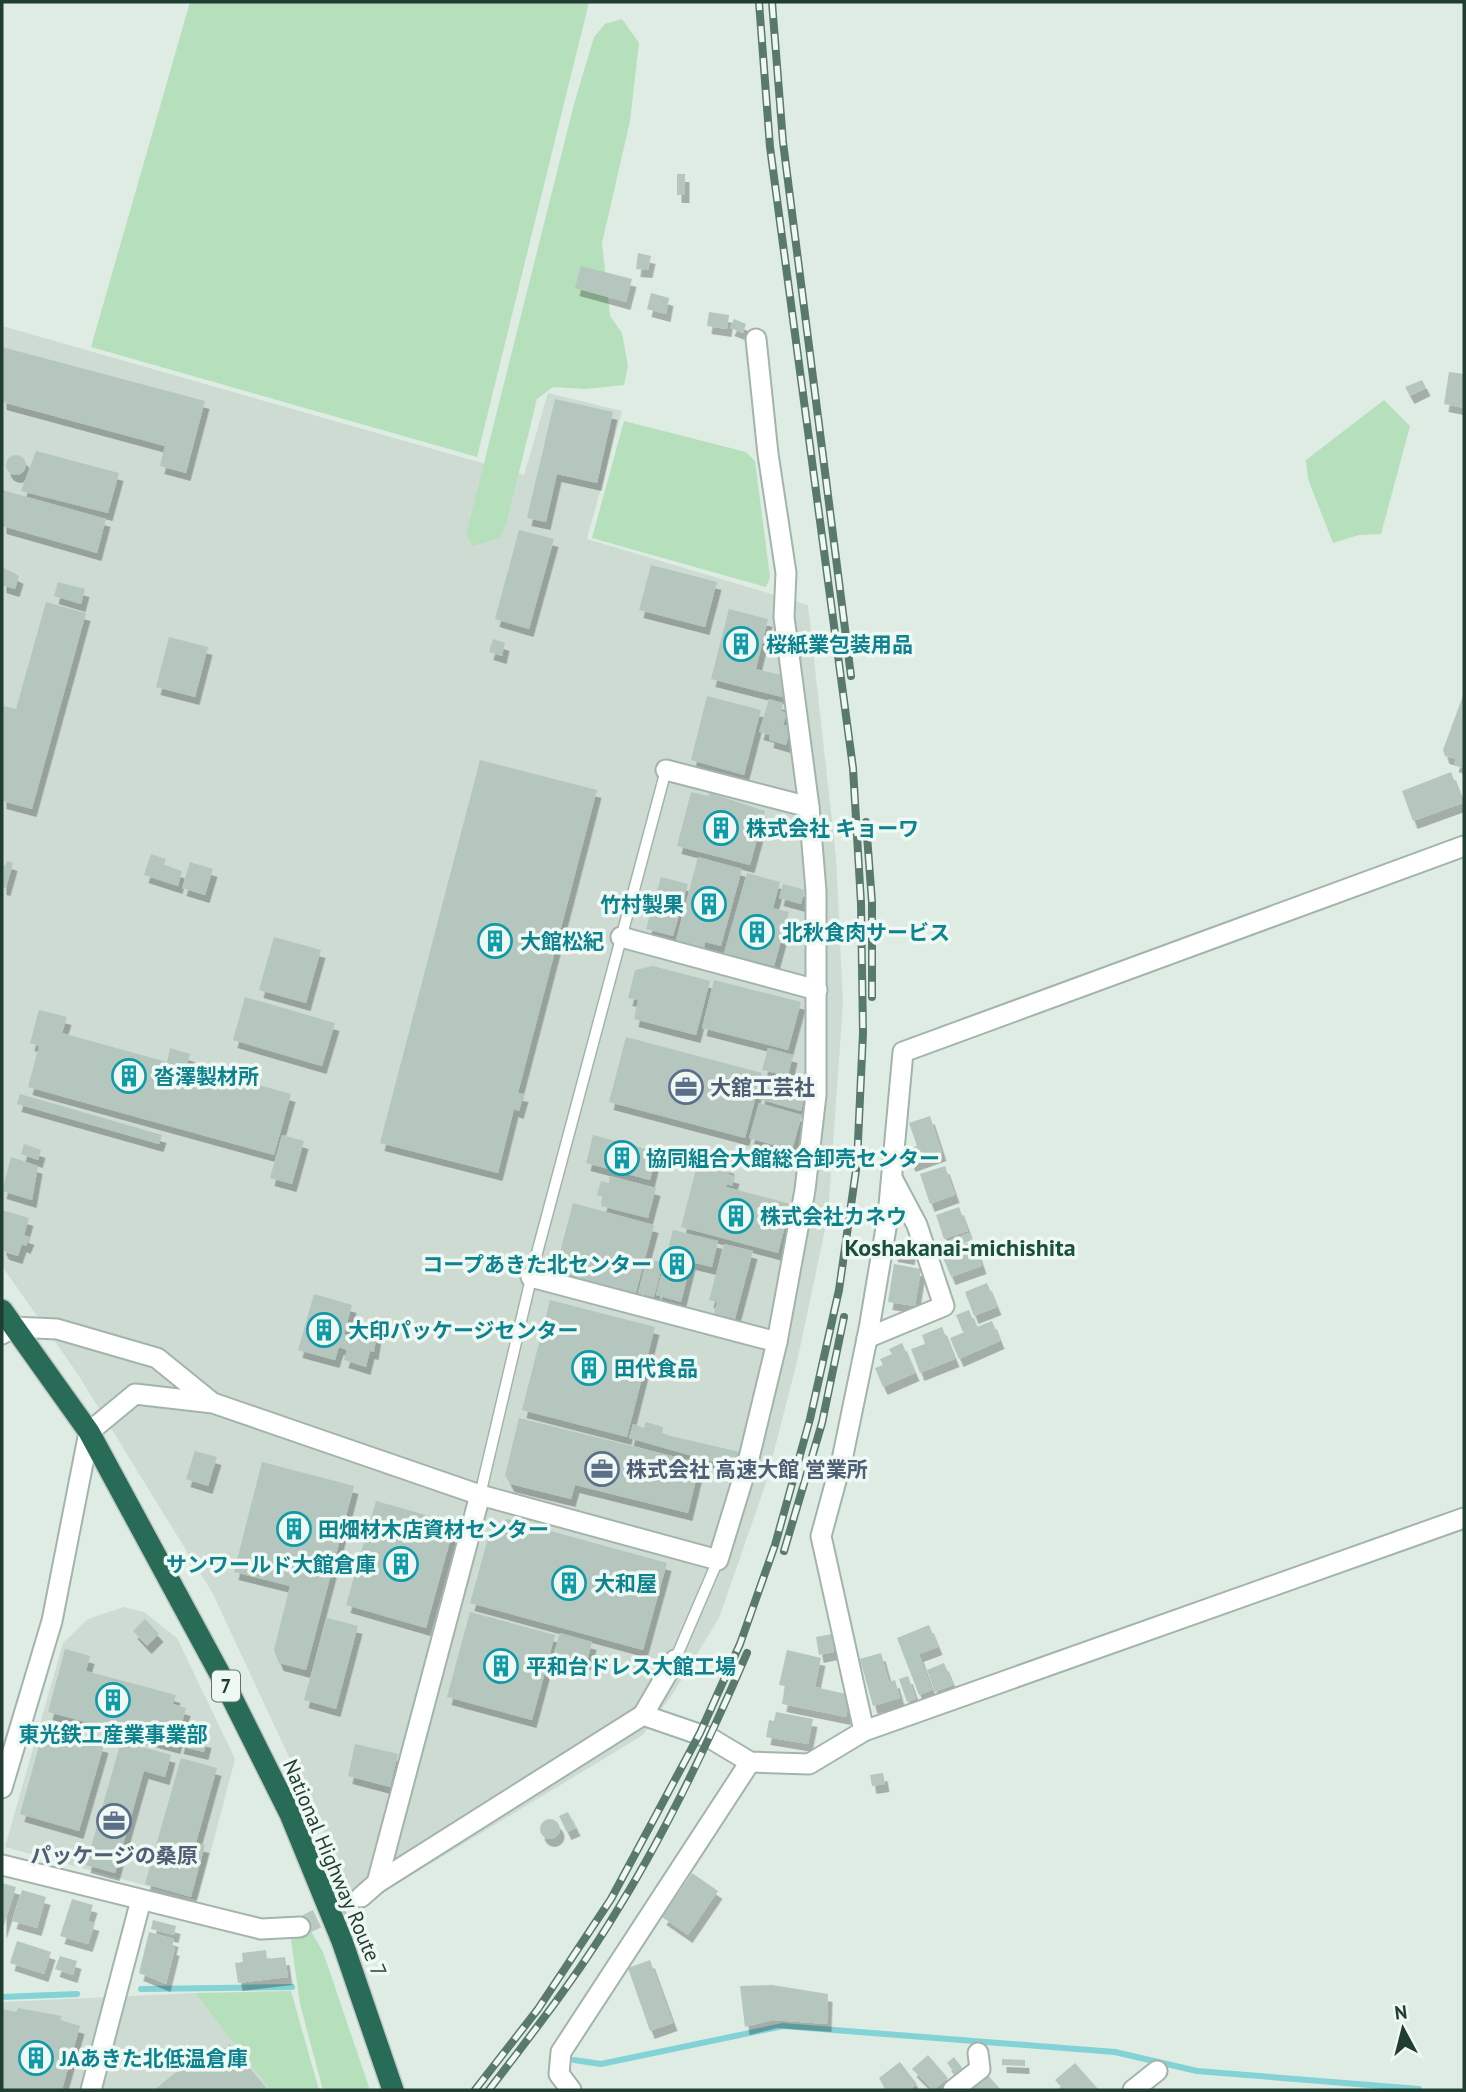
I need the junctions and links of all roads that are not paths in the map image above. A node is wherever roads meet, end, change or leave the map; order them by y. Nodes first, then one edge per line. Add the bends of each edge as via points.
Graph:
1 (756, 339) dead end
2 (666, 770) joint
3 (809, 807) junction
4 (1464, 846) edge
5 (621, 937) junction
6 (817, 990) junction
7 (891, 1177) junction
8 (531, 1278) junction
9 (6, 1324) edge
10 (867, 1338) junction
11 (777, 1342) junction
12 (213, 1403) junction
13 (89, 1432) junction
14 (480, 1495) junction
15 (1464, 1518) edge
16 (718, 1560) junction
17 (675, 1660) joint
18 (643, 1715) junction
19 (864, 1731) junction
20 (750, 1762) junction
21 (2, 1788) edge
22 (2, 1865) edge
23 (377, 1883) junction
24 (361, 1897) tunnel mouth
25 (141, 1899) junction
26 (300, 1927) tunnel mouth
27 (978, 2053) dead end
28 (1157, 2071) dead end
29 (91, 2090) edge
30 (393, 2090) edge
31 (571, 2090) edge
32 (953, 2090) edge
33 (1133, 2090) edge

1 - 3 street
2 - 3 street
2 - 5 lane
3 - 6 street
4 - 7 street via 903,1052
5 - 6 street
5 - 8 lane
6 - 11 street via 816,1095 805,1190
7 - 10 street
7 - 10 street via 916,1225 944,1306
8 - 11 street
8 - 14 lane
9 - 12 street via 57,1329 157,1358
9 - 13 highway, National Highway Route 7 / 7
10 - 19 street via 821,1536
11 - 16 street
12 - 13 street via 135,1394
12 - 14 street
13 - 21 street via 52,1621
13 - 30 highway, National Highway Route 7 / 7 via 290,1814 342,1941
14 - 16 street
14 - 23 street
15 - 19 street
16 - 17 lane
17 - 18 street
18 - 20 street via 710,1738
18 - 23 street
19 - 20 street via 810,1764
20 - 31 street via 561,2052 559,2074
22 - 25 street
23 - 24 street
25 - 26 street via 261,1929
25 - 29 street
27 - 32 street via 980,2069
28 - 33 street

